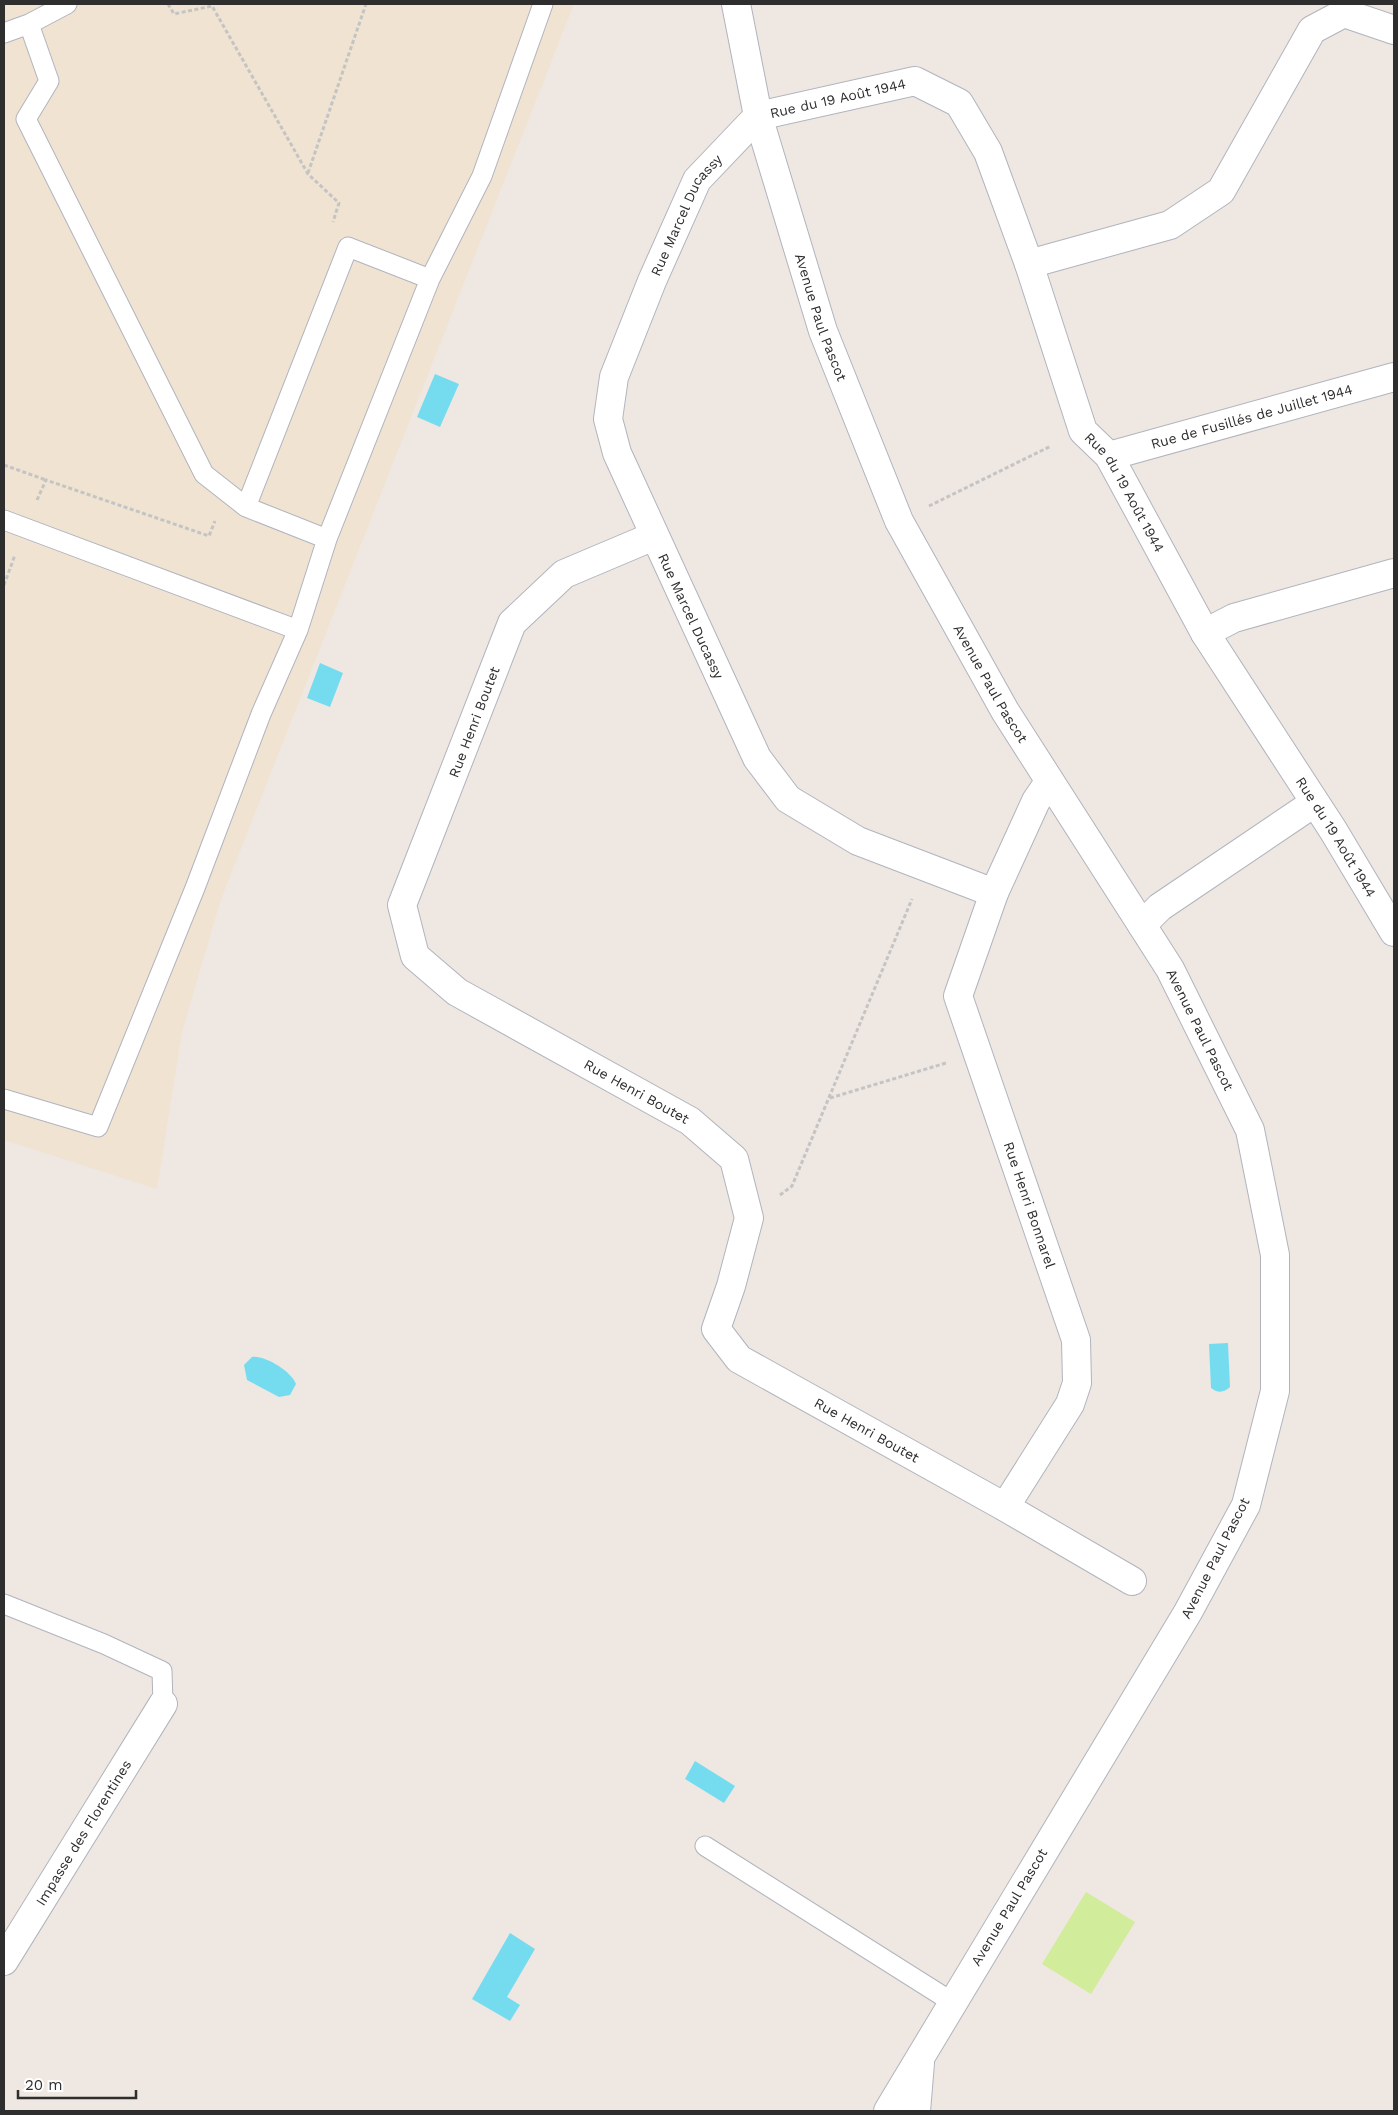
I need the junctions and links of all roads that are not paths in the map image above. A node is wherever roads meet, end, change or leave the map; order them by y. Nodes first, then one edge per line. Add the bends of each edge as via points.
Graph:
1 (67, 4) edge
2 (543, 4) edge
3 (736, 4) edge
4 (28, 24) junction
5 (1394, 30) edge
6 (4, 33) edge
7 (758, 116) junction
8 (1028, 264) junction
9 (430, 279) junction
10 (1394, 377) edge
11 (1109, 456) junction
12 (246, 507) junction
13 (4, 520) edge
14 (654, 536) junction
15 (327, 539) junction
16 (1394, 573) edge
17 (298, 630) junction
18 (1205, 633) junction
19 (1049, 782) junction
20 (1314, 803) junction
21 (994, 893) junction
22 (1142, 925) junction
23 (1394, 932) edge
24 (4, 1098) edge
25 (1005, 1507) junction
26 (1132, 1581) dead end
27 (4, 1604) edge
28 (163, 1704) joint
29 (705, 1846) dead end
30 (4, 1961) edge
31 (952, 2002) junction
32 (921, 2058) junction
33 (888, 2111) edge
34 (916, 2111) edge

1 - 4 lane
2 - 9 lane via 482,176
3 - 7 street, Avenue Paul Pascot
4 - 6 lane
4 - 12 lane via 49,82 26,119 204,474
5 - 8 street via 1344,13 1312,30 1221,192 1170,225
7 - 8 street, Rue du 19 Août 1944 via 915,81 959,103 988,152
7 - 14 street, Rue Marcel Ducassy via 697,180 614,377 608,419 616,453
7 - 19 street, Avenue Paul Pascot via 823,331 899,521 1005,711
8 - 11 street, Rue du 19 Août 1944 via 1084,431
9 - 12 lane via 348,247
9 - 15 lane
10 - 11 street, Rue de Fusillés de Juillet 1944
11 - 18 street, Rue du 19 Août 1944
12 - 15 lane
13 - 17 lane
14 - 21 street, Rue Marcel Ducassy via 757,758 788,799 858,841
14 - 25 street, Rue Henri Boutet via 564,574 512,623 402,904 415,956 457,992 690,1121 734,1159 749,1218 716,1329 739,1359
15 - 17 lane
16 - 18 street via 1234,618
17 - 24 lane via 261,714 98,1127
18 - 20 street, Rue du 19 Août 1944
19 - 21 street via 1036,801
19 - 22 street, Avenue Paul Pascot
20 - 22 street via 1160,907
20 - 23 street, Rue du 19 Août 1944
21 - 25 street, Rue Henri Bonnarel via 958,996 1076,1340 1078,1383 1070,1404
22 - 31 street, Avenue Paul Pascot via 1170,969 1250,1130 1274,1255 1275,1391 1246,1505 1188,1612
25 - 26 street, Rue Henri Boutet
27 - 28 lane via 162,1671
28 - 30 street, Impasse des Florentines
29 - 31 lane
31 - 32 street, Avenue Paul Pascot
32 - 33 street, Avenue Paul Pascot
32 - 34 street, Avenue Paul Pascot

